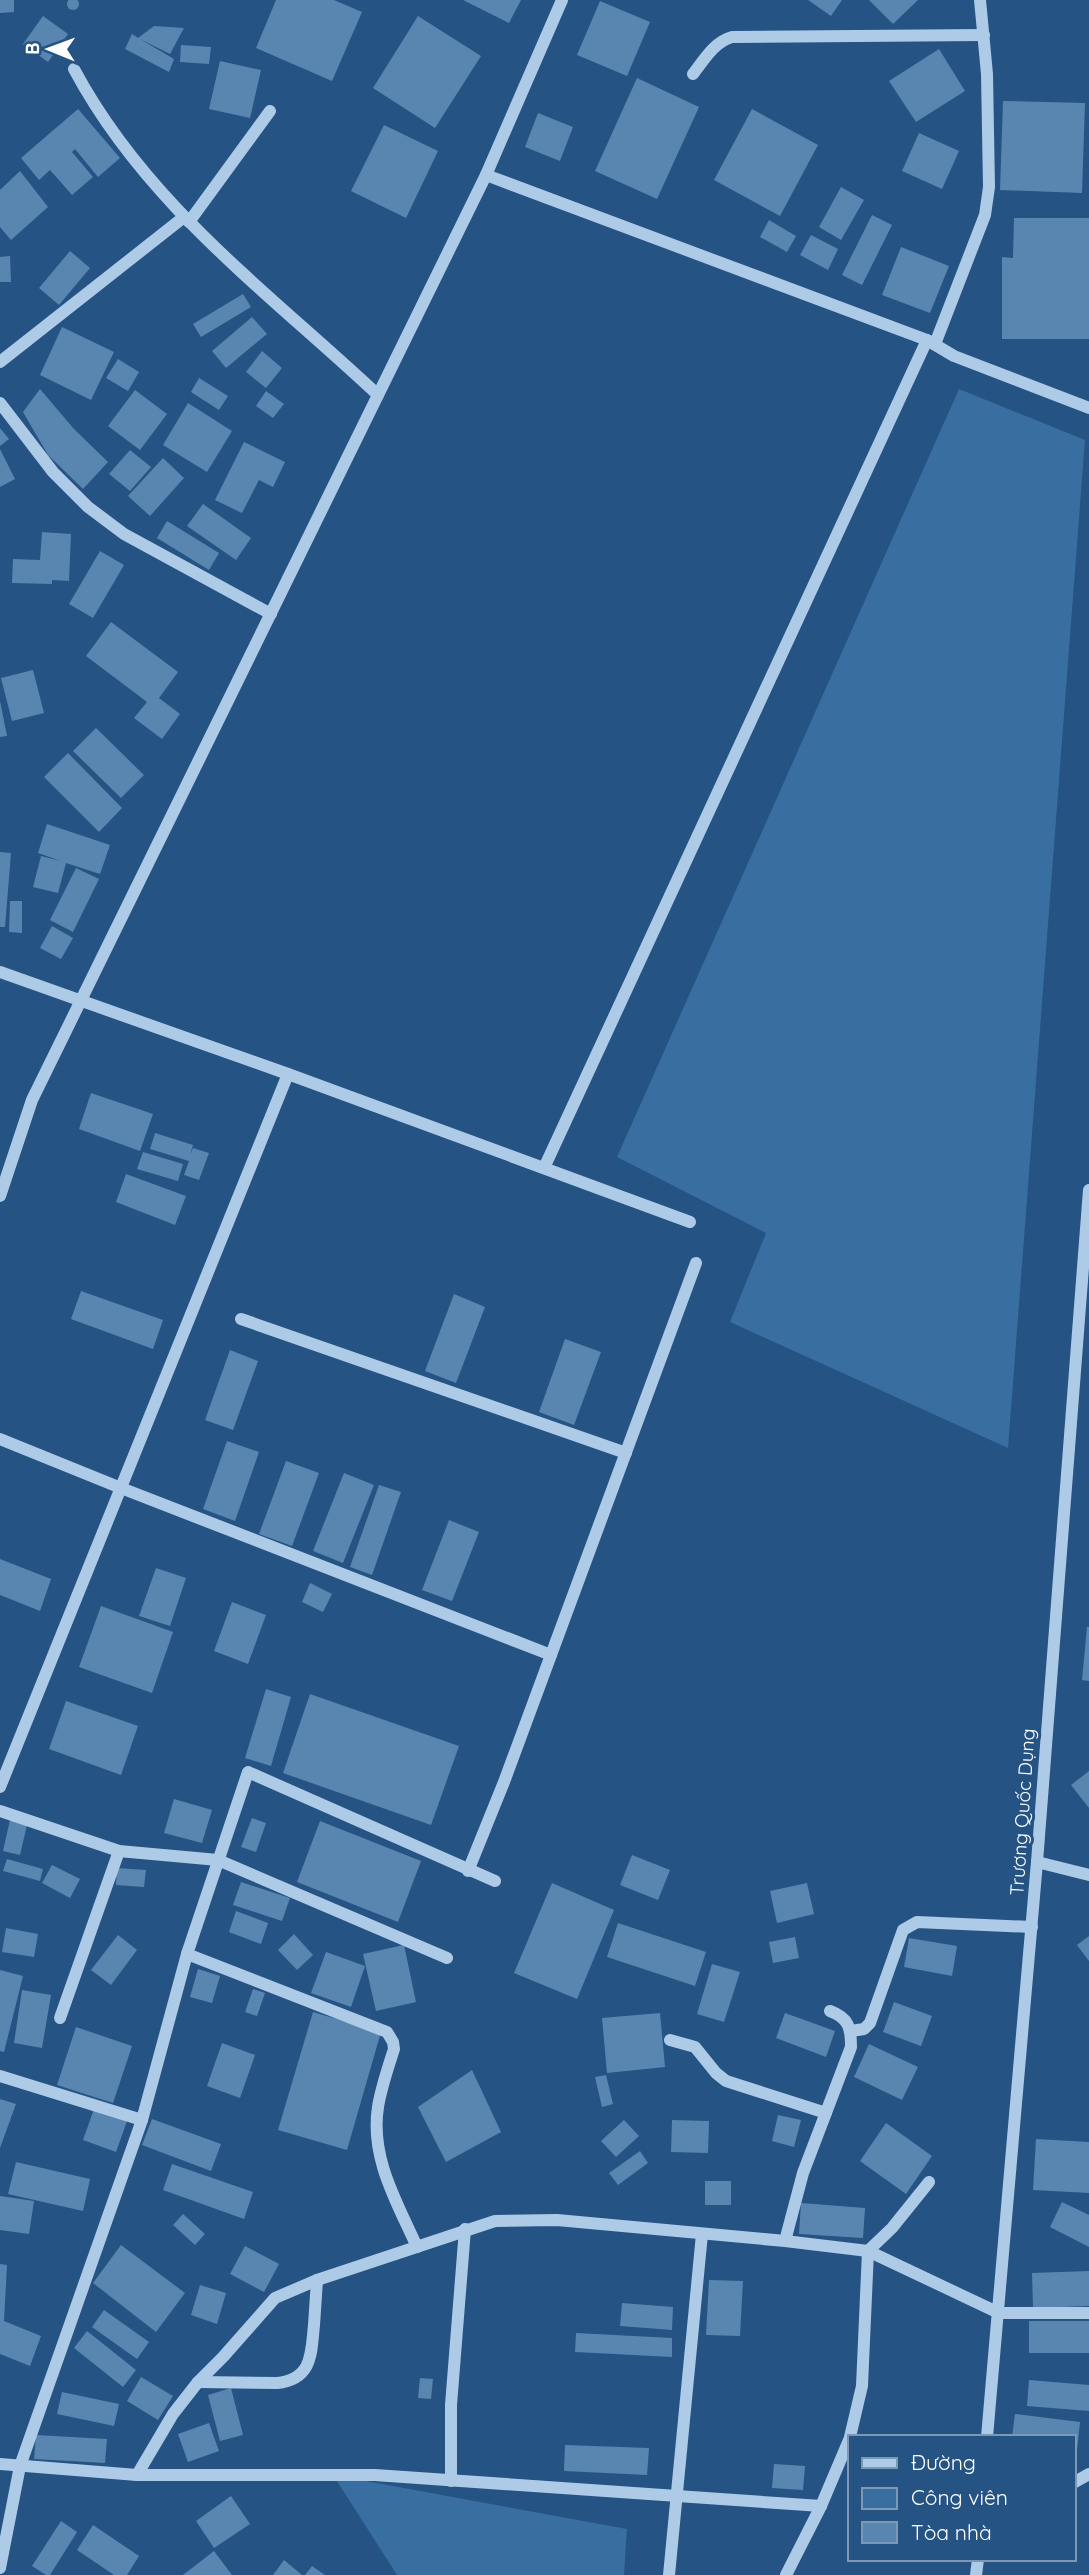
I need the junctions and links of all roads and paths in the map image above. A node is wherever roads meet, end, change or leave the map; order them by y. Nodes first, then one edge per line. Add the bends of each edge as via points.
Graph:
1 (562, 0) edge
2 (980, 0) edge
3 (984, 35) junction
4 (74, 69) dead end
5 (693, 74) dead end
6 (270, 111) dead end
7 (486, 174) junction
8 (186, 219) junction
9 (931, 342) junction
10 (0, 362) edge
11 (378, 395) junction
12 (0, 403) edge
13 (1089, 408) edge
14 (271, 614) junction
15 (0, 972) edge
16 (80, 1002) junction
17 (288, 1074) junction
18 (544, 1168) junction
19 (1089, 1190) edge
20 (0, 1196) edge
21 (690, 1222) dead end
22 (696, 1263) dead end
23 (241, 1319) dead end
24 (0, 1439) edge
25 (626, 1453) junction
26 (121, 1489) junction
27 (551, 1654) junction
28 (0, 1787) edge
29 (0, 1811) edge
30 (119, 1851) junction
31 (218, 1860) junction
32 (1037, 1862) junction
33 (468, 1871) junction
34 (1089, 1875) edge
35 (495, 1881) dead end
36 (1032, 1927) junction
37 (187, 1954) junction
38 (447, 1958) dead end
39 (830, 2011) dead end
40 (60, 2018) dead end
41 (851, 2031) junction
42 (670, 2040) dead end
43 (0, 2076) edge
44 (825, 2113) junction
45 (142, 2120) junction
46 (929, 2182) dead end
47 (465, 2229) junction
48 (702, 2234) junction
49 (785, 2241) junction
50 (417, 2247) junction
51 (869, 2251) junction
52 (317, 2280) junction
53 (999, 2313) junction
54 (1089, 2313) edge
55 (198, 2382) junction
56 (851, 2435) edge
57 (987, 2435) edge
58 (848, 2443) edge
59 (0, 2464) edge
60 (20, 2466) junction
61 (137, 2475) junction
62 (450, 2481) junction
63 (676, 2496) junction
64 (821, 2506) junction
65 (0, 2568) edge
66 (669, 2575) edge
67 (786, 2575) edge

1 - 7 street
2 - 3 street
3 - 5 street via 732,37 714,48
3 - 9 street via 989,187 985,215
4 - 8 street via 112,130
6 - 8 street
7 - 9 street
7 - 11 street
8 - 10 street
8 - 11 street
9 - 13 street via 954,356
9 - 18 street
11 - 14 street
12 - 14 street via 53,472 88,507 124,534
14 - 16 street
15 - 16 street
16 - 17 street
16 - 20 street via 32,1100
17 - 18 street
17 - 26 street
18 - 21 street
19 - 32 street, Trương Quốc Dụng
22 - 25 street
23 - 25 street
24 - 26 street
25 - 27 street
26 - 27 street
26 - 28 street
27 - 33 street
29 - 30 street
30 - 31 street
30 - 40 street
31 - 33 street via 248,1772
31 - 37 street
31 - 38 street
32 - 34 street
32 - 36 street, Trương Quốc Dụng
33 - 35 street
36 - 41 street via 907,1925 870,2023
36 - 53 street, Trương Quốc Dụng
37 - 45 street
37 - 50 street via 387,2032 394,2049 378,2104 378,2150
39 - 41 street via 846,2020
41 - 44 street via 851,2047
42 - 44 street via 695,2047 726,2081
43 - 45 street
44 - 49 street
45 - 60 street
46 - 51 street
47 - 48 street via 495,2221 557,2220
47 - 50 street
47 - 62 street via 451,2405
48 - 49 street
48 - 63 street
49 - 51 street
50 - 52 street
51 - 53 street
51 - 56 street via 862,2385
52 - 55 street via 275,2298
52 - 55 street via 311,2358 299,2376 277,2383
53 - 54 street
53 - 57 street, Trương Quốc Dụng
55 - 61 street
58 - 64 street
59 - 60 street
60 - 61 street
60 - 65 street
61 - 62 street via 375,2475
62 - 63 street
63 - 64 street
63 - 66 street
64 - 67 street

